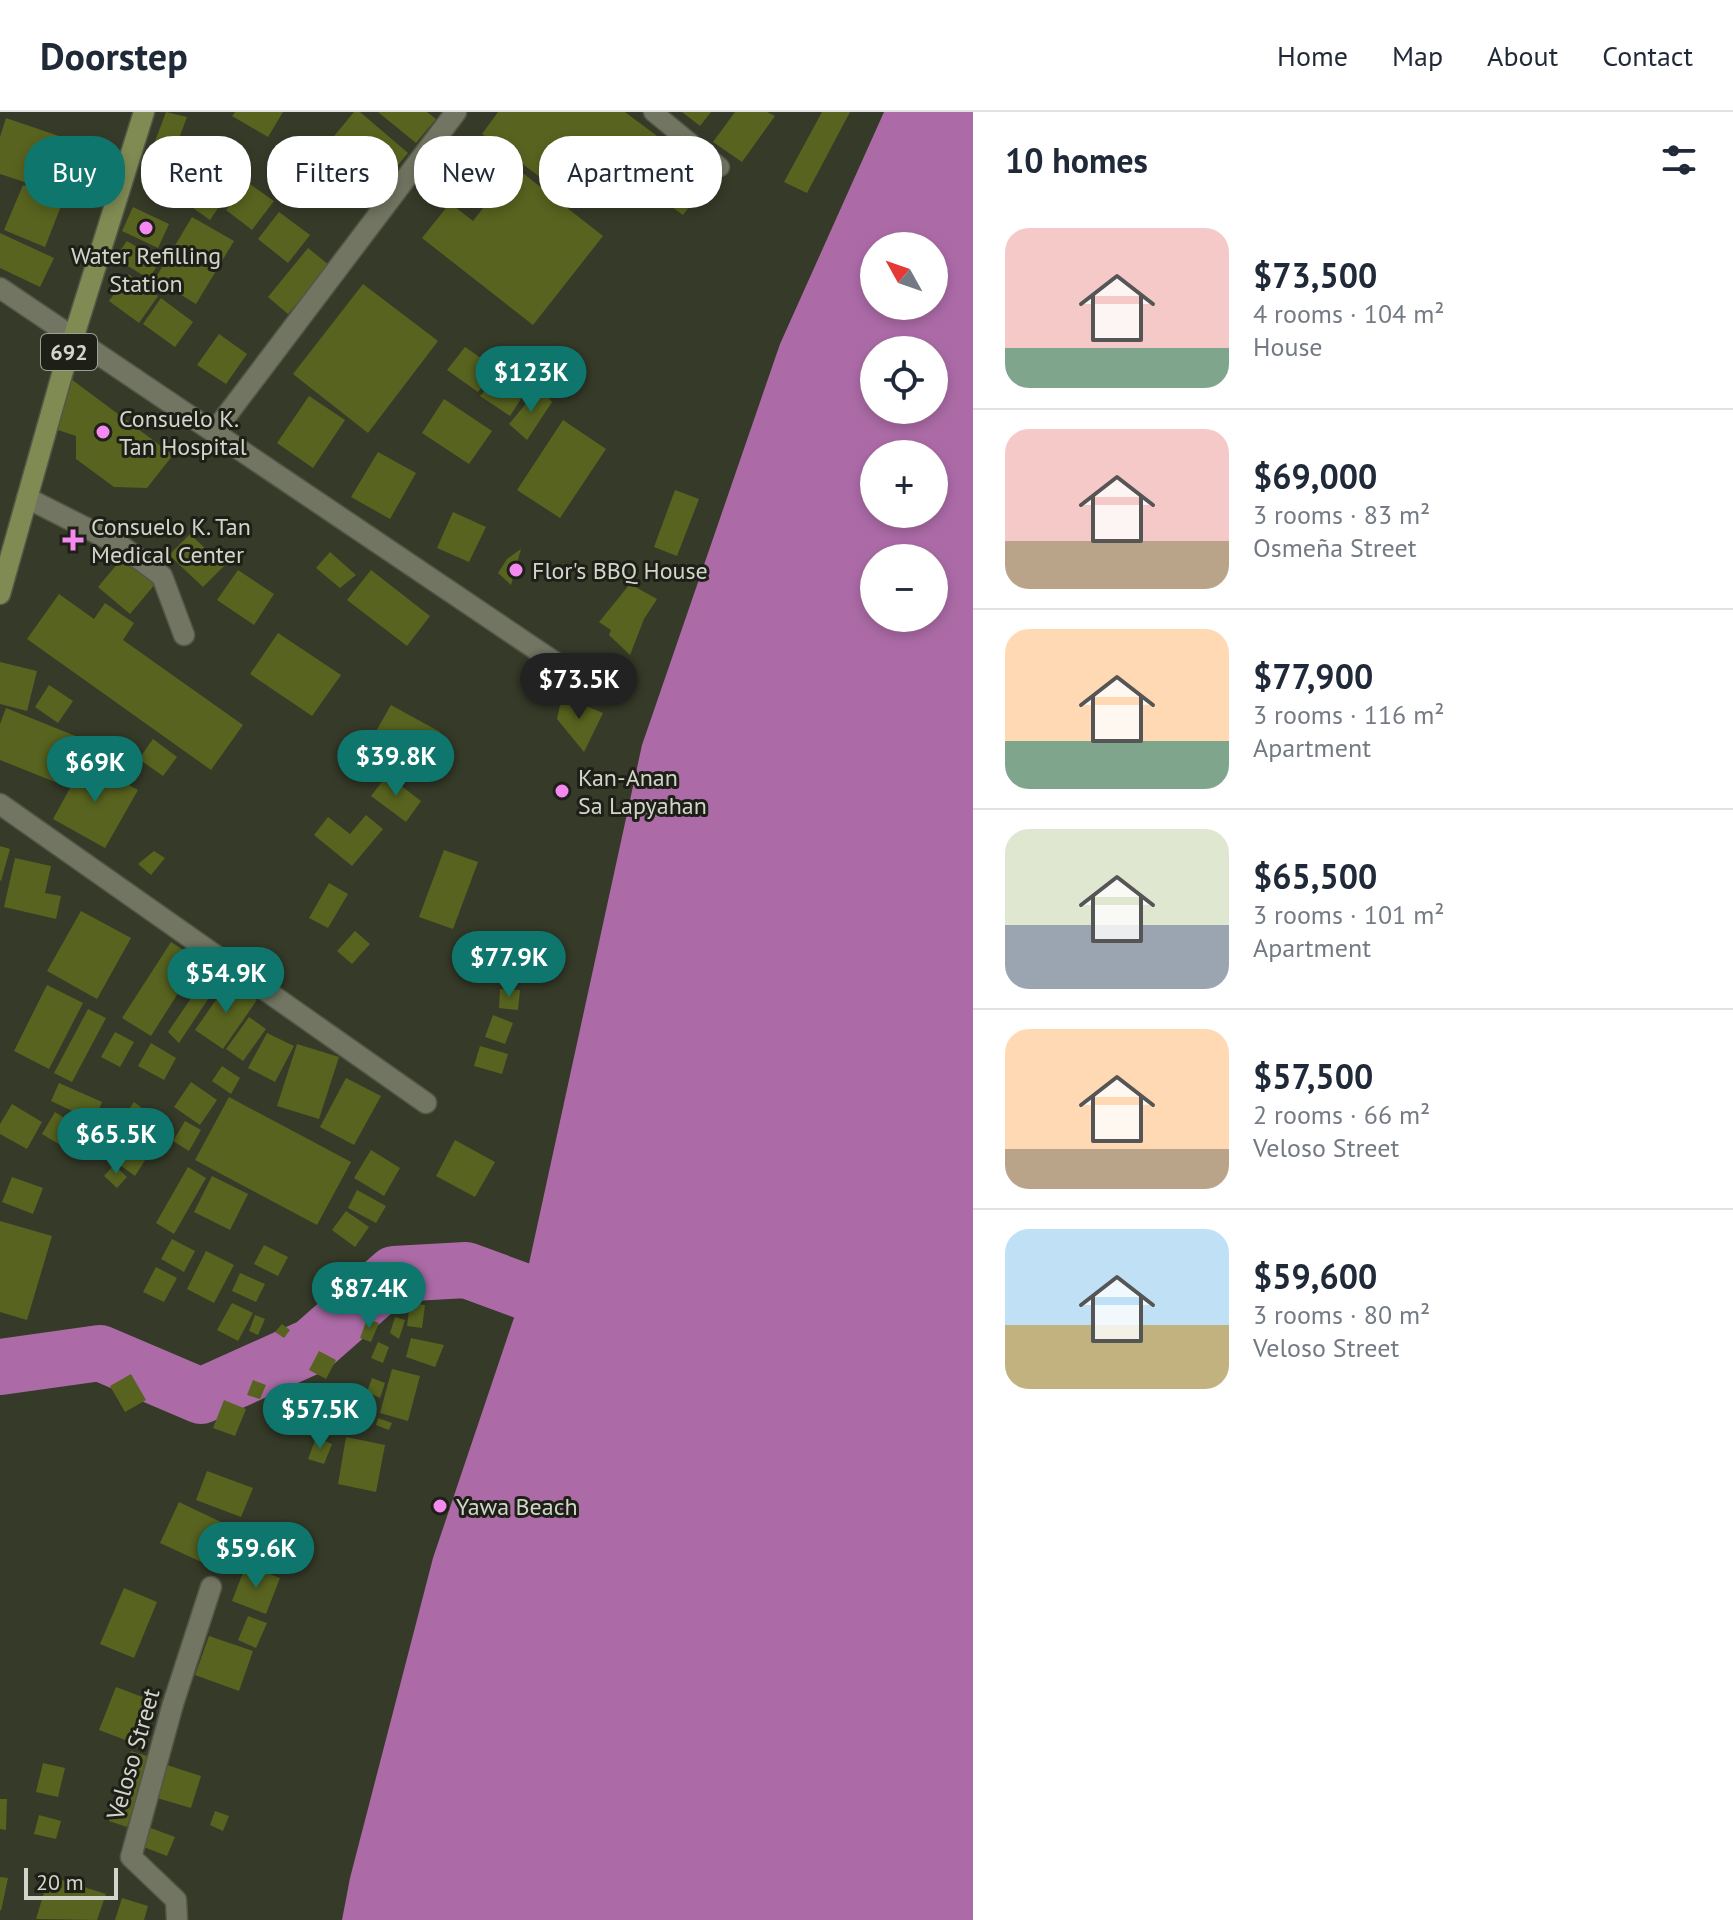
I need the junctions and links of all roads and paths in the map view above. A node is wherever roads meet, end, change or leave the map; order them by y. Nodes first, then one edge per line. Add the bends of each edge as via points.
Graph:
1 (144, 112) edge
2 (456, 112) edge
3 (653, 112) edge
4 (682, 136) edge
5 (0, 288) edge
6 (74, 336) junction
7 (214, 432) junction
8 (27, 498) junction
9 (0, 594) edge
10 (184, 635) dead end
11 (599, 689) dead end
12 (0, 804) edge
13 (426, 1103) dead end
14 (211, 1587) dead end
15 (177, 1920) edge

1 - 6 main road, 692
2 - 7 street
3 - 4 lane
5 - 6 street
6 - 7 street
6 - 8 main road, 692
7 - 11 street
8 - 9 main road, 692
8 - 10 street via 120,545 162,576
12 - 13 street
14 - 15 street, Veloso Street via 131,1857 176,1900

